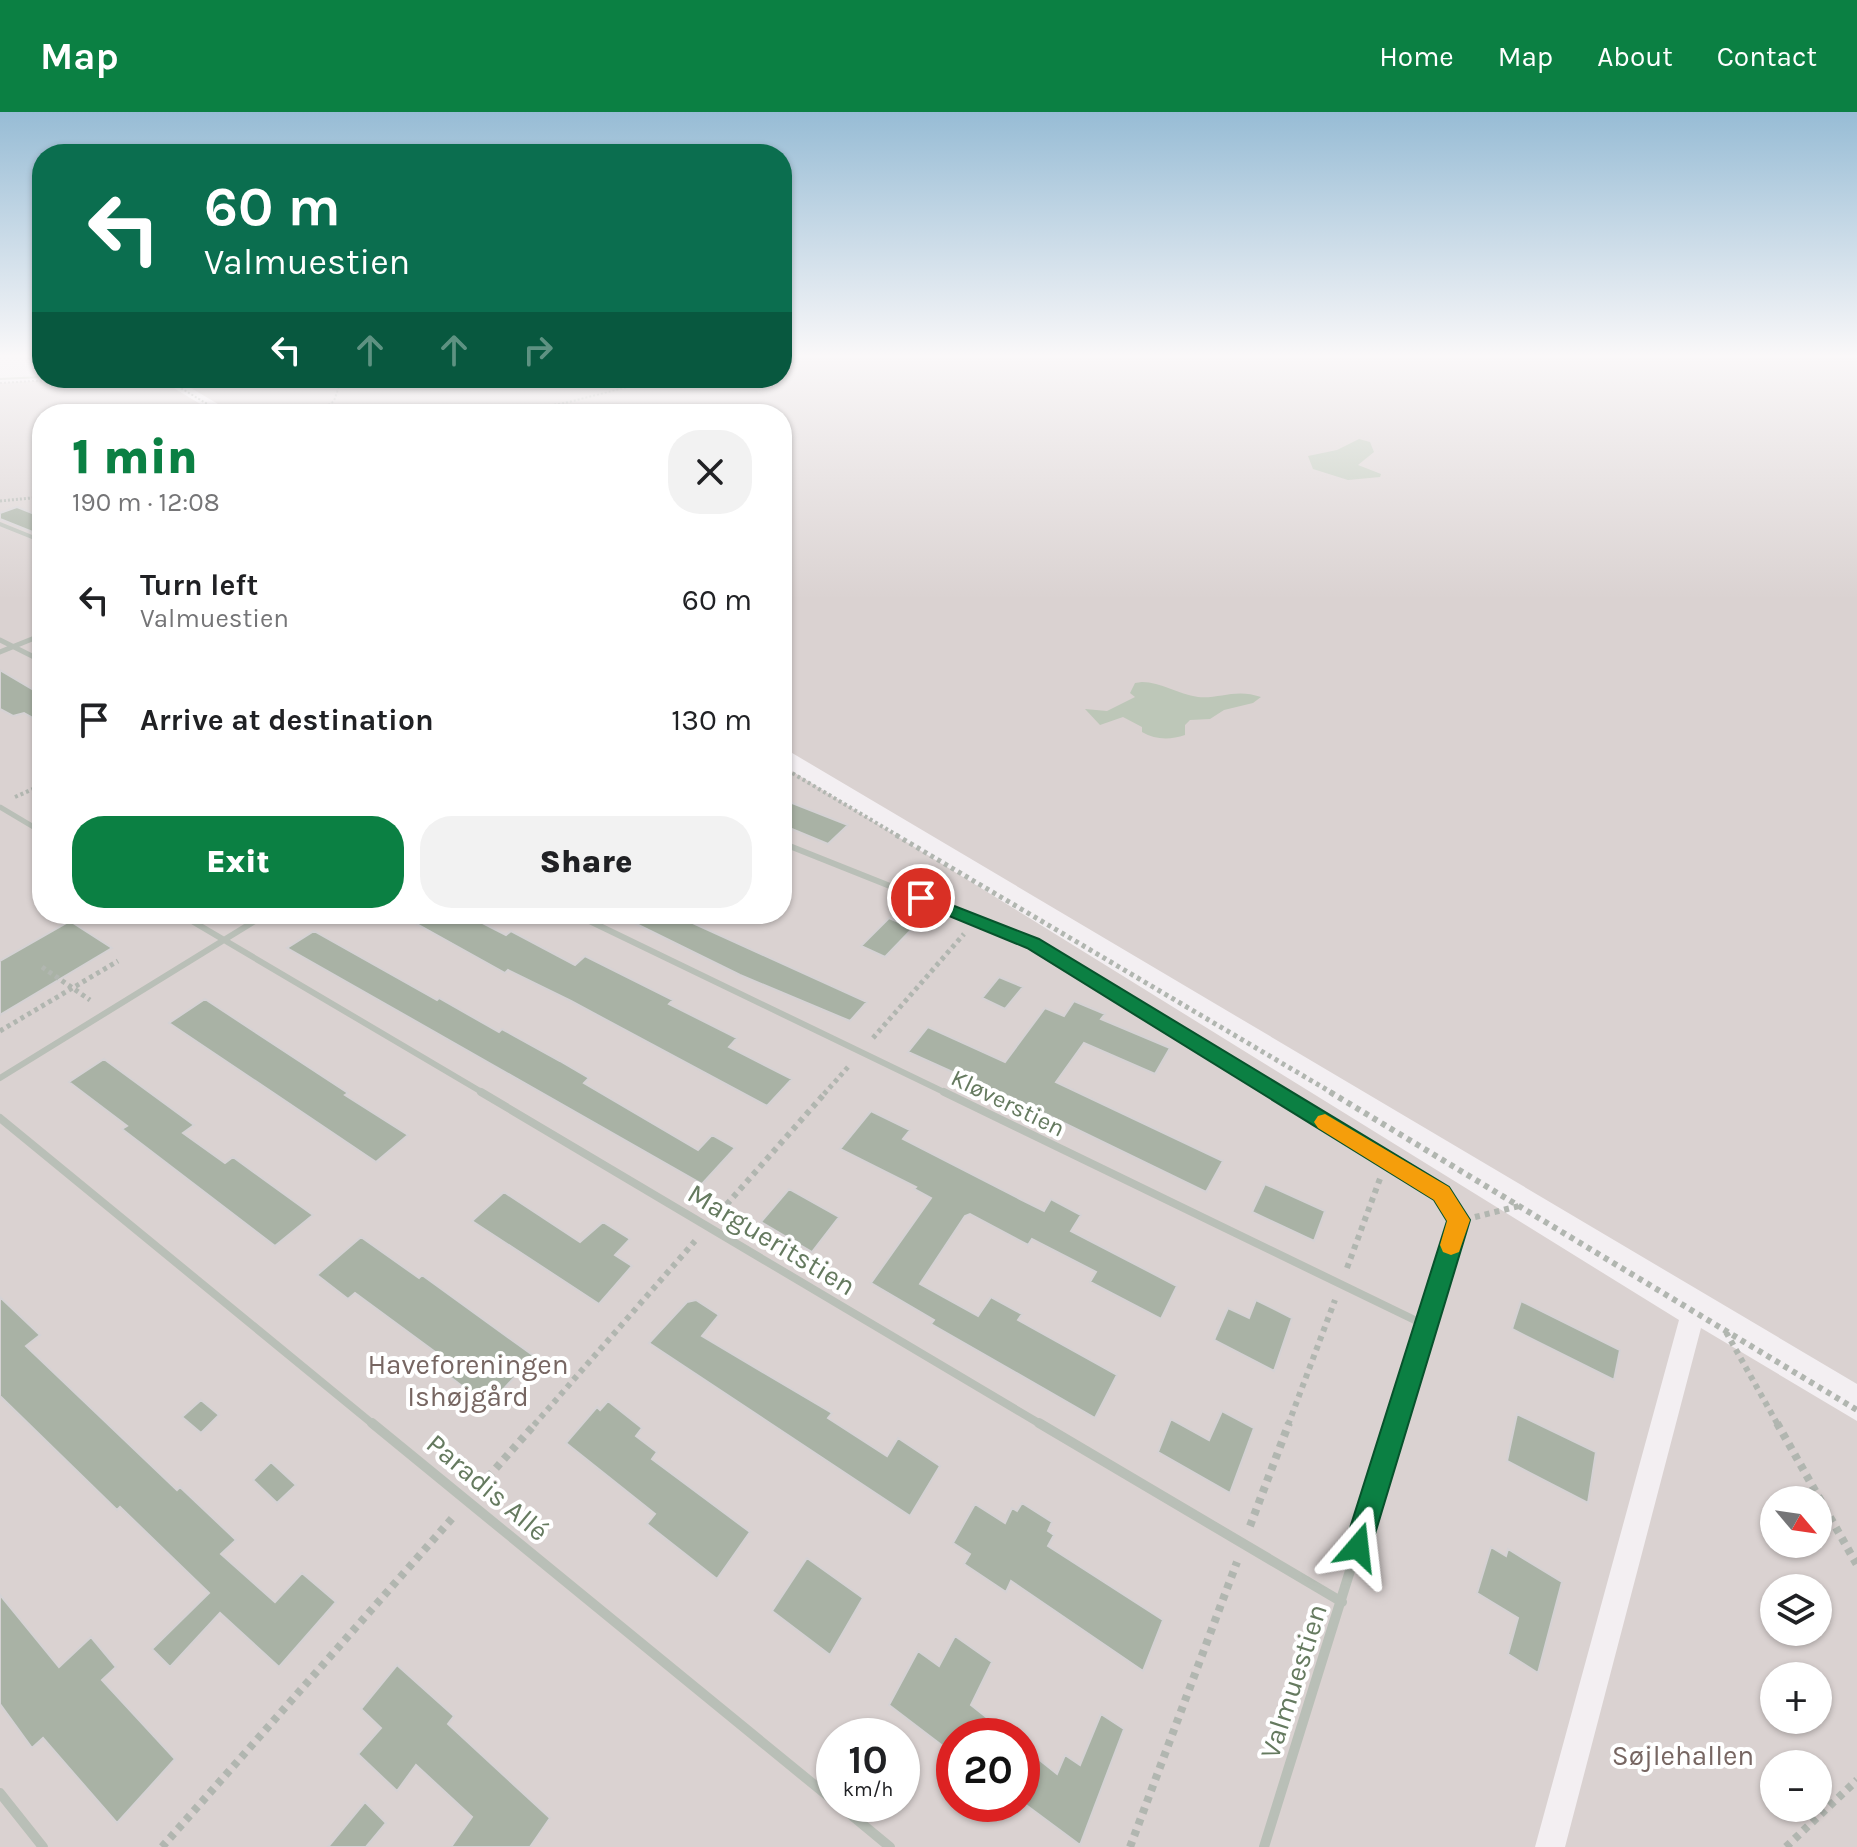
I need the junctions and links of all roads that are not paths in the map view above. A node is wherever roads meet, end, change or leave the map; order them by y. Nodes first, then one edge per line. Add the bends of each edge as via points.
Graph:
1 (0, 524) edge
2 (32, 537) edge
3 (32, 639) edge
4 (0, 640) edge
5 (13, 647) junction
6 (0, 652) edge
7 (32, 656) edge
8 (0, 807) edge
9 (32, 826) edge
10 (792, 847) edge
11 (197, 924) edge
12 (250, 924) edge
13 (596, 924) edge
14 (224, 940) junction
15 (0, 1078) edge
16 (0, 1118) edge
17 (1425, 1325) junction
18 (1342, 1602) junction
19 (816, 1786) edge
20 (0, 1793) edge
21 (860, 1822) edge
22 (43, 1847) edge
23 (890, 1847) edge
24 (1264, 1847) edge

1 - 2 lane
3 - 5 lane
4 - 5 lane
5 - 6 lane
5 - 7 lane
8 - 9 lane
10 - 17 lane, Valmuestien via 1033,943 1442,1194 1459,1220
11 - 14 lane, Margueritstien
12 - 14 lane
13 - 17 lane, Kløverstien
14 - 15 lane
14 - 18 lane, Margueritstien
16 - 19 lane, Paradis Allé
17 - 18 lane, Valmuestien
18 - 24 lane, Valmuestien
20 - 22 lane
21 - 23 lane, Paradis Allé

